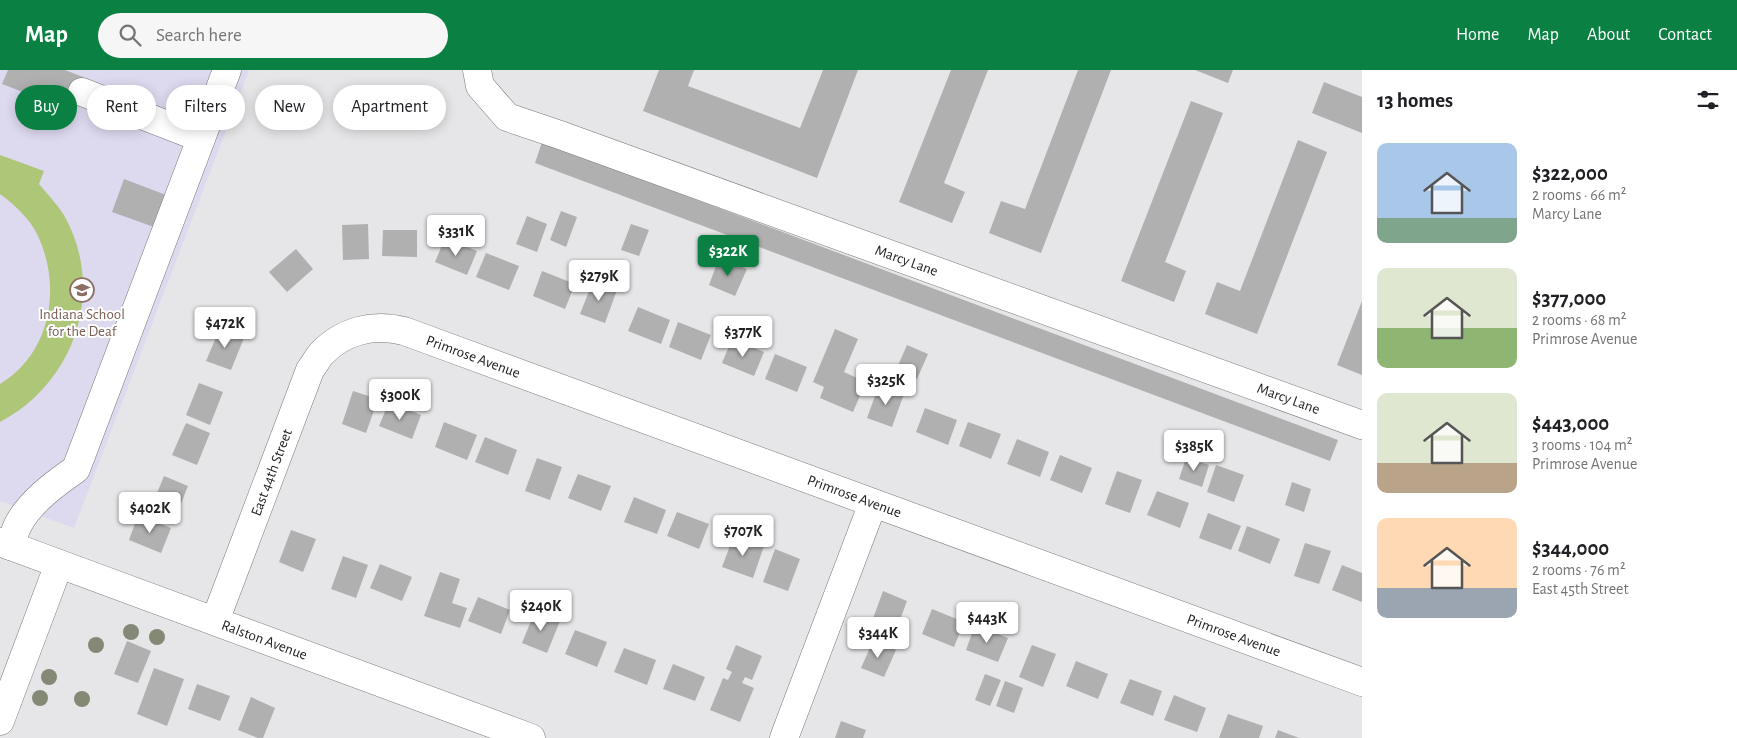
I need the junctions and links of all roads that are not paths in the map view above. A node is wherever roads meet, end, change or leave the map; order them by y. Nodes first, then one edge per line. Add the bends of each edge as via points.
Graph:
1 (227, 70) edge
2 (477, 70) edge
3 (82, 92) dead end
4 (201, 138) junction
5 (345, 337) joint
6 (1362, 425) edge
7 (873, 503) junction
8 (5, 544) edge
9 (59, 564) junction
10 (215, 621) junction
11 (1362, 682) edge
12 (0, 720) edge
13 (531, 738) edge
14 (784, 738) edge

1 - 4 street
2 - 6 street, Marcy Lane via 480,86 507,117
3 - 4 street
4 - 8 street via 76,469 36,502
5 - 7 street, Primrose Avenue via 372,328 404,331
5 - 10 street, East 44th Street via 321,354 310,370
7 - 11 street, Primrose Avenue
7 - 14 street
8 - 9 street, Ralston Avenue
9 - 10 street, Ralston Avenue
9 - 12 street
10 - 13 street, Ralston Avenue

